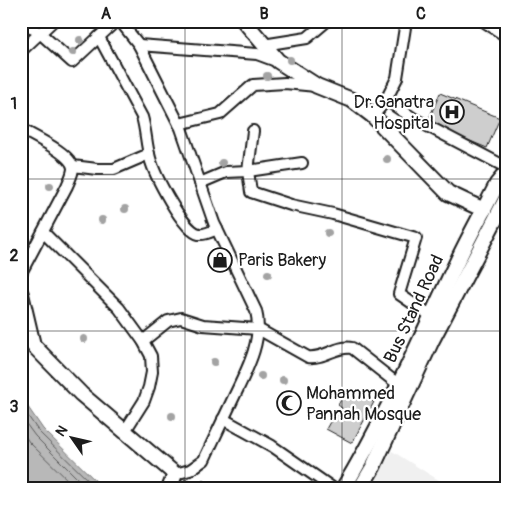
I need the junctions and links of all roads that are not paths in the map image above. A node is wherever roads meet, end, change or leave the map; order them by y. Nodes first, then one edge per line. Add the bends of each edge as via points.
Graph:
1 (53, 21) edge
2 (118, 21) edge
3 (244, 21) edge
4 (327, 21) edge
5 (406, 21) edge
6 (483, 21) edge
7 (21, 22) edge
8 (40, 33) junction
9 (100, 36) junction
10 (506, 36) edge
11 (139, 45) junction
12 (263, 45) junction
13 (21, 51) edge
14 (278, 61) junction
15 (317, 86) junction
16 (386, 100) junction
17 (373, 116) junction
18 (179, 124) junction
19 (21, 129) edge
20 (253, 132) dead end
21 (149, 154) junction
22 (506, 154) edge
23 (302, 163) dead end
24 (73, 166) junction
25 (503, 168) edge
26 (248, 171) junction
27 (200, 182) junction
28 (506, 198) edge
29 (484, 210) junction
30 (217, 229) junction
31 (44, 232) junction
32 (21, 273) edge
33 (21, 294) edge
34 (432, 316) junction
35 (258, 329) junction
36 (143, 340) junction
37 (399, 385) junction
38 (223, 419) junction
39 (125, 431) junction
40 (175, 474) junction
41 (169, 489) edge
42 (334, 489) edge
43 (343, 489) edge
44 (360, 489) edge

1 - 8 street
2 - 9 street
2 - 11 street
3 - 12 main road
4 - 12 street via 307,38
5 - 16 street via 397,78
6 - 10 street
7 - 8 street
8 - 9 street via 72,62
8 - 13 street
9 - 21 street via 142,116
11 - 14 street via 257,54
11 - 18 street
12 - 14 main road
14 - 15 main road
15 - 17 main road via 352,100
15 - 18 street via 253,85 220,114
16 - 17 street
16 - 25 street
17 - 29 main road via 448,193
18 - 27 street
19 - 24 street via 66,156
20 - 26 street
21 - 24 street via 114,169
21 - 30 street via 165,193 191,230 199,234
22 - 25 street
23 - 26 street
24 - 31 street via 73,173
25 - 29 main road, Bus Stand Road
26 - 27 street via 226,172
26 - 34 street via 251,192 416,238 399,294
27 - 30 street
28 - 44 main road, Bus Stand Road
29 - 34 main road, Bus Stand Road
30 - 35 street via 256,311
31 - 32 street
31 - 36 street via 119,308
33 - 39 main road via 33,345 81,394
34 - 37 main road, Bus Stand Road
35 - 36 street via 175,318
35 - 37 street via 308,357 352,348
35 - 38 street via 251,360
36 - 39 street via 152,356 150,387
37 - 43 main road, Bus Stand Road
38 - 40 street via 204,460 190,470
38 - 42 street via 272,446
39 - 40 main road
40 - 41 main road

